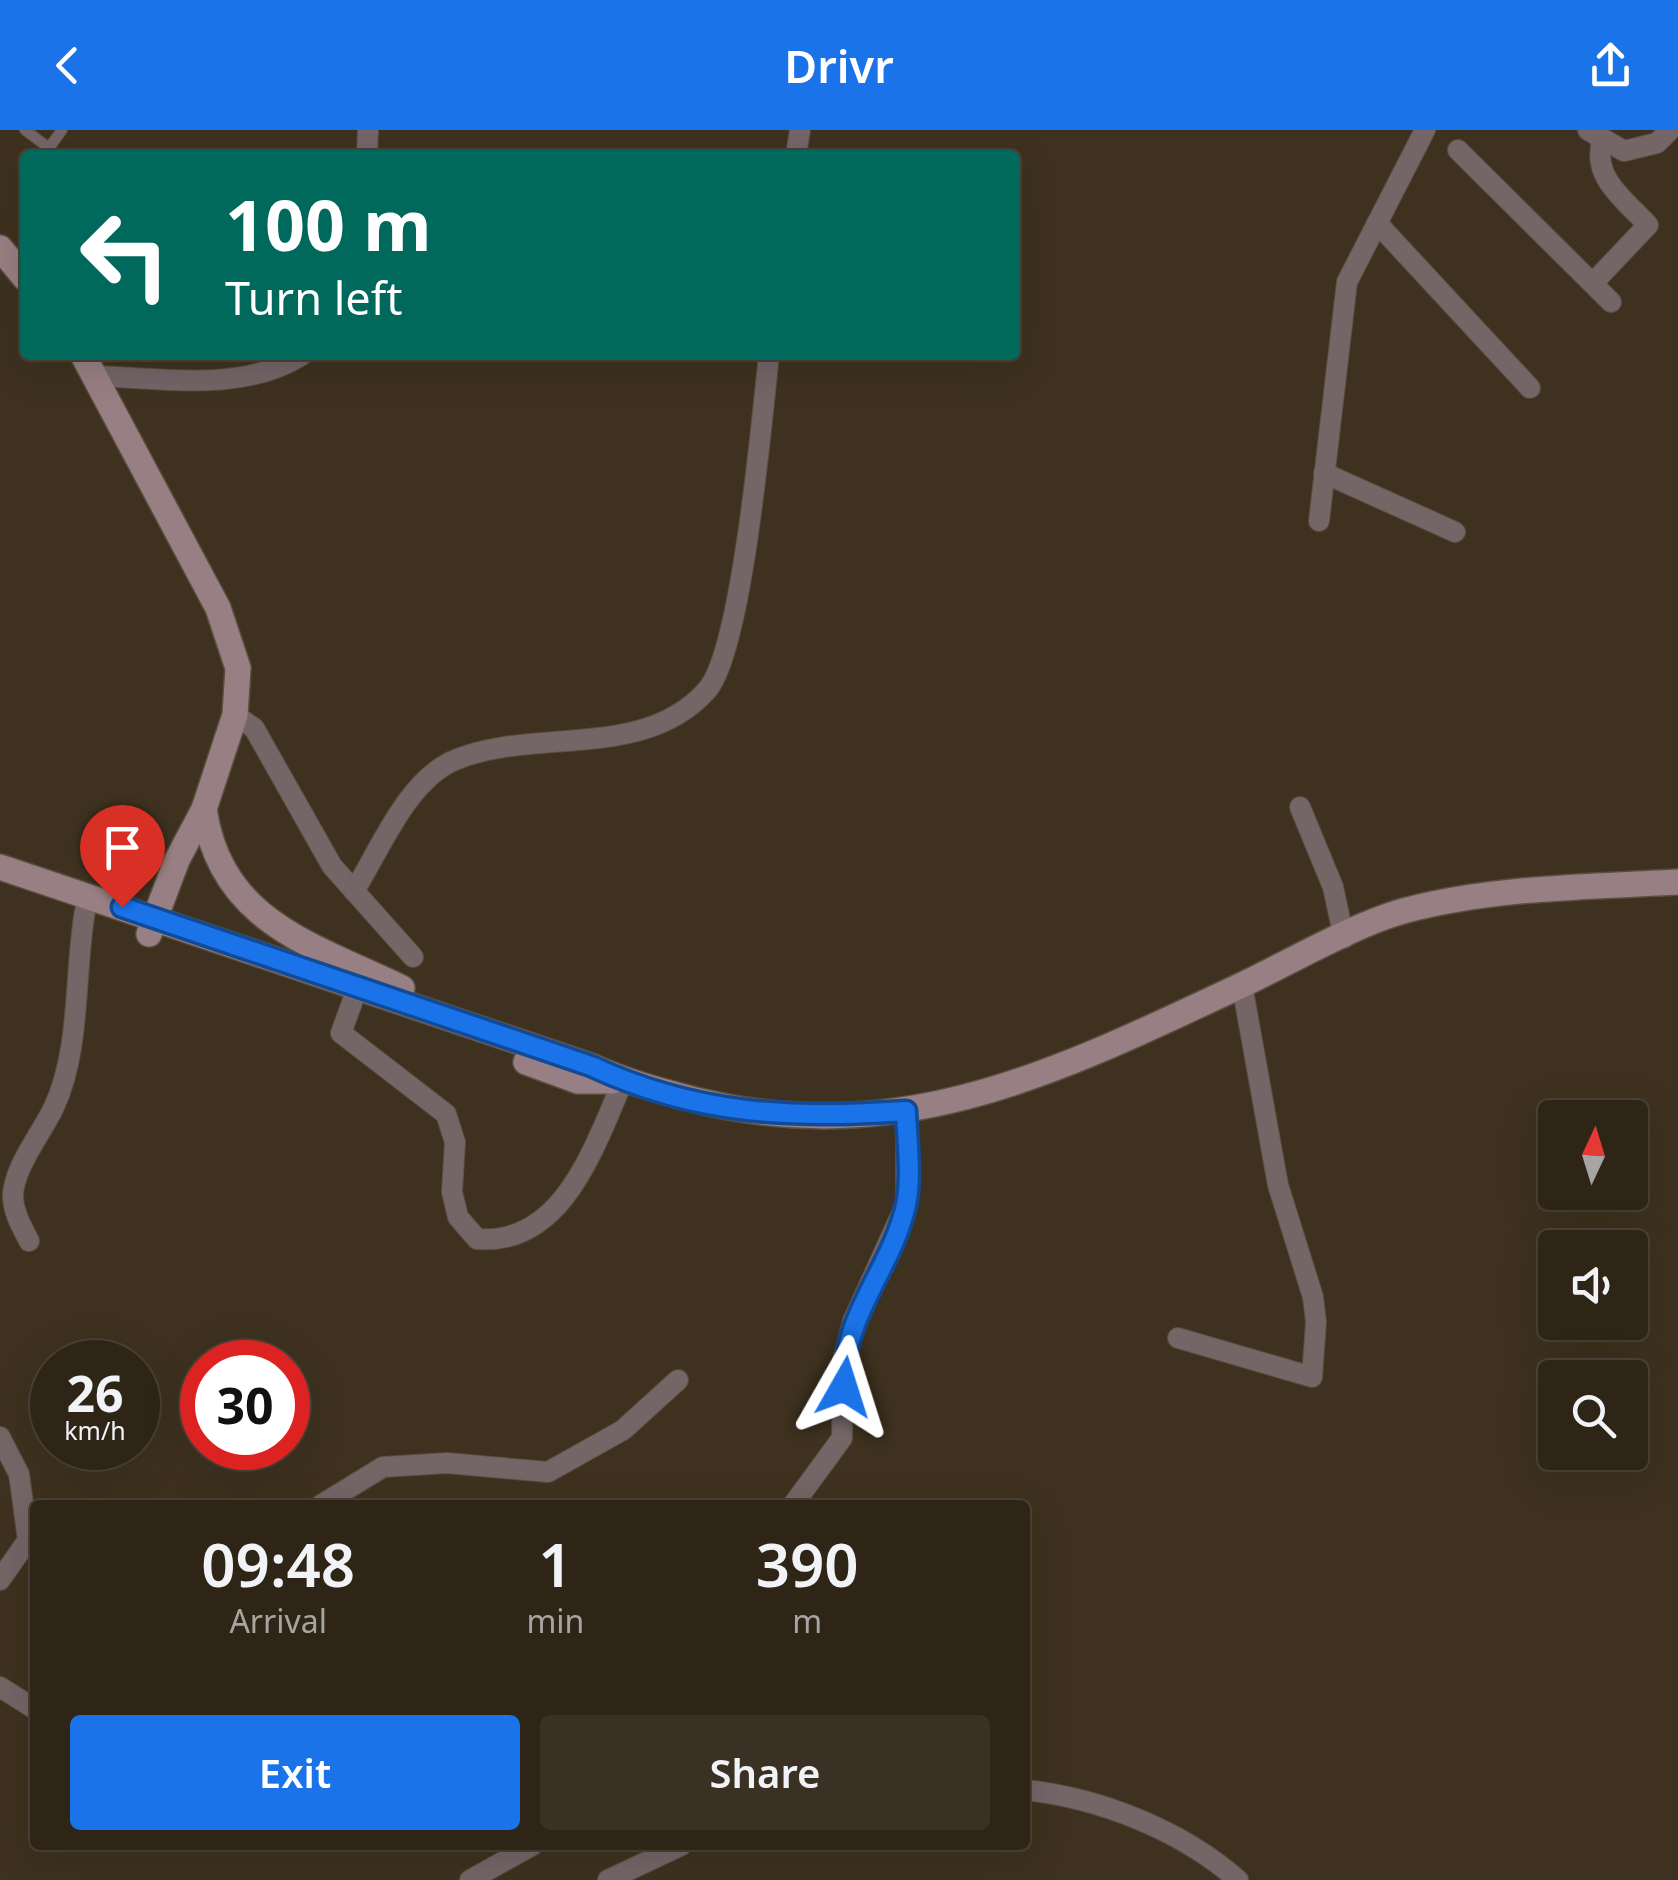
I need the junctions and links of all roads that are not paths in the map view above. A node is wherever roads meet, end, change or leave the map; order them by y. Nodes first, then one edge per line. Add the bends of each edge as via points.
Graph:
1 (26, 130) edge
2 (62, 130) edge
3 (1425, 130) edge
4 (1670, 130) edge
5 (1596, 134) edge
6 (1458, 150) dead end
7 (1378, 224) junction
8 (0, 248) edge
9 (20, 272) edge
10 (1592, 284) junction
11 (1612, 302) dead end
12 (294, 360) edge
13 (768, 360) edge
14 (88, 366) edge
15 (1530, 388) dead end
16 (1324, 473) junction
17 (1319, 521) dead end
18 (1455, 532) dead end
19 (235, 715) junction
20 (1300, 807) dead end
21 (204, 809) junction
22 (177, 860) junction
23 (0, 867) edge
24 (0, 880) edge
25 (1678, 882) edge
26 (354, 891) junction
27 (88, 904) junction
28 (151, 926) junction
29 (1344, 938) junction
30 (413, 958) dead end
31 (1242, 985) junction
32 (353, 1000) junction
33 (501, 1036) junction
34 (623, 1081) junction
35 (906, 1111) junction
36 (30, 1240) dead end
37 (1178, 1338) dead end
38 (678, 1380) dead end
39 (0, 1438) edge
40 (329, 1500) edge
41 (797, 1500) edge
42 (0, 1580) edge
43 (0, 1687) edge
44 (30, 1707) edge
45 (1030, 1791) edge
46 (524, 1850) edge
47 (653, 1852) edge
48 (470, 1880) edge
49 (608, 1880) edge
50 (1238, 1880) edge

1 - 2 lane via 49,148
3 - 7 street
4 - 5 street via 1658,143 1624,151
5 - 10 street via 1602,175 1648,225
6 - 10 street
7 - 15 street
7 - 16 street via 1348,282
8 - 9 main road
10 - 11 street
12 - 14 street via 227,380
13 - 26 street via 752,506 723,662 708,690 650,725 454,760 418,789
14 - 19 main road via 218,608 238,668
16 - 17 street
16 - 18 street
19 - 21 main road
19 - 26 street via 254,728 332,866
20 - 29 street via 1333,887
21 - 22 main road
21 - 33 main road via 210,846 236,893 284,931
22 - 27 main road via 148,890
22 - 28 main road
23 - 27 main road
24 - 27 main road
25 - 29 main road via 1496,894 1404,910
26 - 30 street
27 - 28 main road
27 - 36 street via 75,965 69,1056 56,1102 13,1196
28 - 32 main road
28 - 33 main road
29 - 31 main road
31 - 35 main road via 1081,1060 972,1097
31 - 37 street via 1278,1184 1313,1297 1312,1377
32 - 34 main road via 578,1081
32 - 34 street via 341,1033 446,1114 455,1142 458,1217 476,1240 504,1242 541,1224 569,1191
33 - 34 main road
34 - 35 main road via 753,1114
35 - 41 street via 906,1204 853,1321 843,1359 842,1438
38 - 40 street via 623,1430 548,1472 447,1463 383,1467
39 - 42 street via 19,1474 28,1540
43 - 44 street
45 - 50 street via 1154,1826
46 - 48 street
47 - 49 street

